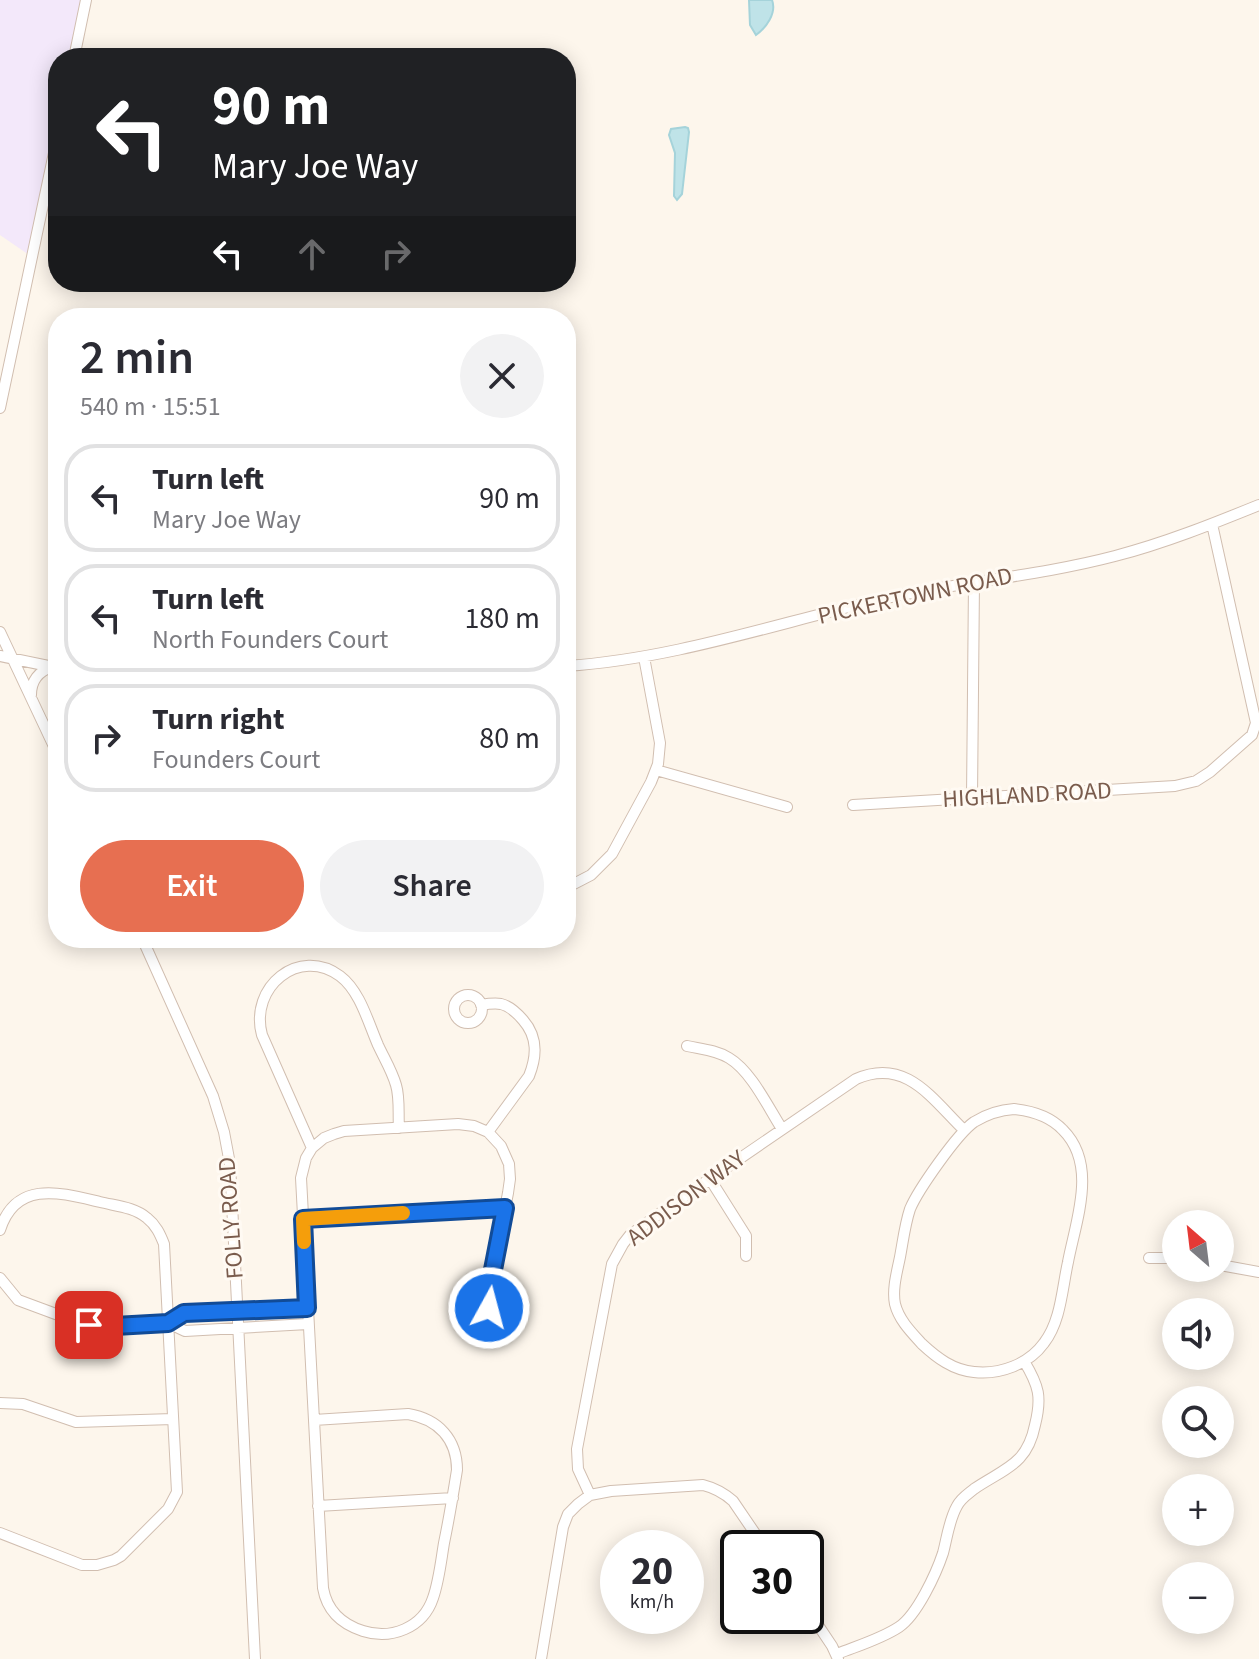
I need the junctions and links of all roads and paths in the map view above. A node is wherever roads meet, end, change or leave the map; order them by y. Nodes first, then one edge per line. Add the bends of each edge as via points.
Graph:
1 (86, 0) edge
2 (76, 48) edge
3 (48, 181) edge
4 (0, 408) edge
5 (1259, 505) edge
6 (1212, 524) junction
7 (974, 581) junction
8 (0, 632) edge
9 (0, 656) edge
10 (644, 657) junction
11 (13, 659) junction
12 (576, 665) edge
13 (48, 666) edge
14 (48, 670) edge
15 (32, 700) junction
16 (48, 734) edge
17 (656, 770) junction
18 (972, 798) junction
19 (853, 805) dead end
20 (787, 807) dead end
21 (576, 883) edge
22 (147, 948) edge
23 (481, 1005) dead end
24 (687, 1046) dead end
25 (399, 1128) junction
26 (782, 1129) junction
27 (964, 1130) junction
28 (488, 1132) junction
29 (312, 1148) junction
30 (710, 1179) junction
31 (505, 1208) junction
32 (303, 1219) junction
33 (0, 1230) edge
34 (746, 1256) dead end
35 (1149, 1258) dead end
36 (1162, 1258) edge
37 (1234, 1268) edge
38 (1259, 1272) edge
39 (0, 1278) edge
40 (485, 1294) dead end
41 (307, 1308) junction
42 (237, 1311) junction
43 (168, 1323) junction
44 (308, 1324) junction
45 (238, 1328) junction
46 (1024, 1361) junction
47 (0, 1403) edge
48 (173, 1419) junction
49 (314, 1420) junction
50 (590, 1495) junction
51 (453, 1498) junction
52 (318, 1506) junction
53 (753, 1530) edge
54 (0, 1533) edge
55 (823, 1634) edge
56 (837, 1657) edge
57 (255, 1659) edge
58 (541, 1659) edge

1 - 2 street
3 - 4 street
5 - 6 street, PICKERTOWN ROAD
6 - 7 street, PICKERTOWN ROAD via 1115,556
6 - 18 street, HIGHLAND ROAD via 1256,723 1252,735 1200,779 1175,786
7 - 10 street, PICKERTOWN ROAD
7 - 18 street
8 - 11 street
9 - 11 street
10 - 12 street, PICKERTOWN ROAD
10 - 17 street via 660,743
11 - 13 street
11 - 15 street
14 - 15 street via 36,678
15 - 16 street
17 - 20 street
17 - 21 street via 612,854
18 - 19 street, HIGHLAND ROAD
22 - 42 street, FOLLY ROAD via 224,1132 232,1185
23 - 28 street via 499,1003 513,1011 531,1031 535,1050 529,1076
24 - 26 street via 730,1059 746,1073
25 - 28 street via 463,1124
25 - 29 street via 344,1131
25 - 29 street via 395,1083 354,992 328,970 297,968 268,989 259,1025
26 - 27 street, ADDISON WAY via 856,1079 887,1072 914,1082
26 - 30 street, ADDISON WAY
27 - 46 street via 911,1207 894,1301 917,1338 958,1368 987,1373
27 - 46 street via 997,1111 1032,1111 1057,1123 1082,1162 1057,1317 1044,1344
28 - 31 street via 509,1164
29 - 32 street via 301,1178
30 - 34 street via 746,1236
30 - 50 street, ADDISON WAY via 630,1235 612,1264 577,1449 578,1469
31 - 32 street
31 - 40 street
32 - 41 street
33 - 43 street via 8,1212 34,1194 54,1192 139,1213 164,1244
35 - 36 street
37 - 38 street
39 - 43 street via 18,1300 89,1325
41 - 42 street
41 - 44 street
42 - 43 street via 184,1313
42 - 45 street, FOLLY ROAD
43 - 45 street via 185,1331
43 - 48 street
44 - 45 street
44 - 49 street
45 - 57 street, FOLLY ROAD
46 - 56 street via 1039,1395 1026,1453 957,1506 931,1580 903,1624
47 - 48 street via 23,1404 85,1423
48 - 54 street via 177,1492 168,1509 121,1556 82,1565
49 - 51 street via 408,1414 435,1423 456,1452
49 - 52 street
50 - 53 street via 703,1485 733,1501
50 - 58 street via 568,1514 563,1527
51 - 52 street
51 - 52 street via 430,1606 408,1628 383,1634 347,1625 327,1602
55 - 56 street

